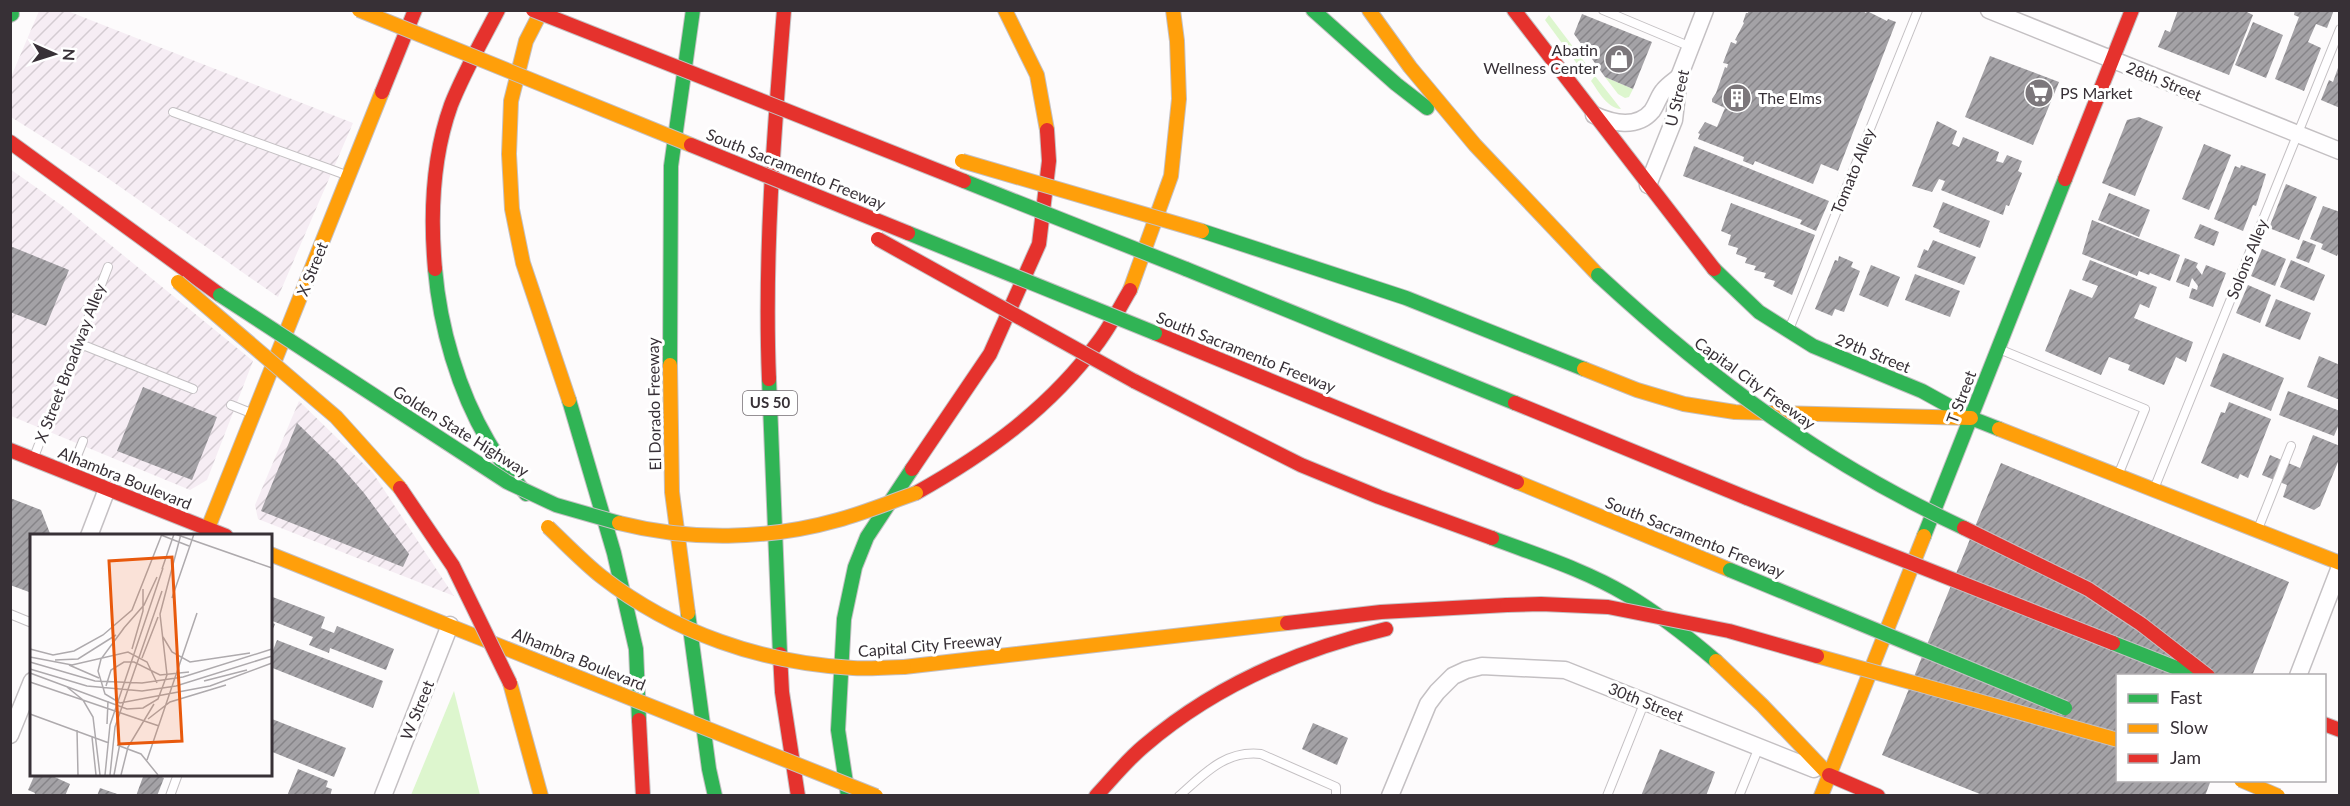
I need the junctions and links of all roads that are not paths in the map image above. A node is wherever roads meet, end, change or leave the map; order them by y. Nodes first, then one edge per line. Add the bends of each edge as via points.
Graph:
1 (359, 10) edge
2 (415, 10) edge
3 (498, 10) edge
4 (533, 10) edge
5 (542, 10) edge
6 (689, 10) edge
7 (693, 10) edge
8 (784, 10) edge
9 (1005, 10) edge
10 (1173, 10) edge
11 (1313, 10) edge
12 (1369, 10) edge
13 (1603, 10) edge
14 (1705, 10) edge
15 (1918, 10) edge
16 (1989, 10) edge
17 (2132, 10) edge
18 (1520, 15) edge
19 (2340, 29) edge
20 (687, 42) junction
21 (1691, 47) junction
22 (2113, 61) junction
23 (1679, 77) junction
24 (777, 106) junction
25 (173, 112) dead end
26 (1593, 114) junction
27 (2297, 134) junction
28 (10, 142) edge
29 (1475, 145) junction
30 (914, 147) dead end
31 (2340, 151) edge
32 (949, 157) dead end
33 (759, 172) junction
34 (349, 176) junction
35 (1648, 186) junction
36 (84, 194) junction
37 (108, 267) dead end
38 (1788, 332) junction
39 (78, 343) junction
40 (1998, 349) junction
41 (194, 389) dead end
42 (231, 405) dead end
43 (254, 414) junction
44 (1971, 418) junction
45 (83, 441) dead end
46 (2291, 446) dead end
47 (10, 450) edge
48 (33, 459) junction
49 (70, 473) junction
50 (2118, 476) junction
51 (107, 489) junction
52 (2154, 490) junction
53 (208, 528) junction
54 (2257, 530) junction
55 (90, 534) edge
56 (222, 534) edge
57 (272, 555) edge
58 (2340, 565) edge
59 (1507, 605) junction
60 (10, 614) edge
61 (30, 622) edge
62 (450, 625) junction
63 (2192, 674) edge
64 (2207, 674) edge
65 (2298, 674) edge
66 (30, 686) edge
67 (1645, 701) junction
68 (2326, 724) edge
69 (2116, 729) edge
70 (2340, 730) edge
71 (10, 735) edge
72 (2116, 739) edge
73 (1759, 747) junction
74 (177, 776) edge
75 (1828, 776) junction
76 (2246, 782) edge
77 (170, 795) edge
78 (383, 795) edge
79 (541, 795) edge
80 (643, 795) edge
81 (713, 795) edge
82 (798, 795) edge
83 (848, 795) edge
84 (876, 795) edge
85 (1096, 795) edge
86 (1179, 795) edge
87 (1335, 795) edge
88 (1390, 795) edge
89 (1607, 795) edge
90 (1739, 795) edge
91 (1821, 795) edge
92 (1878, 795) edge
93 (2278, 795) edge

1 - 33 main road, South Sacramento Freeway, bridge
2 - 34 main road, X Street
3 - 59 main road, Capital City Freeway, bridge via 460,82 435,166 434,261 445,332 460,383 482,432 542,517 602,577 630,597 700,634 774,658 855,669 904,667 1381,612
4 - 24 main road, bridge
5 - 80 main road via 526,41 511,101 512,209 523,263 593,478 636,649
6 - 20 main road
7 - 20 main road, El Dorado Freeway
8 - 82 main road, US 50 via 772,153 767,333 782,692
9 - 83 main road via 1037,75 1047,122 1049,161 1039,244 990,354 867,537 855,567 844,619 838,730
10 - 36 main road, Golden State Highway, bridge via 1179,99 1172,176 1132,287 1099,341 1057,391 999,442 967,464 916,493 838,520 767,534 686,534 594,517 556,505 507,482 220,295
11 - 29 main road via 1396,84
12 - 29 main road, Capital City Freeway
13 - 21 lane
14 - 21 street, U Street
15 - 38 lane, Tomato Alley
16 - 22 street, 28th Street
17 - 22 main road, T Street
18 - 26 main road, 29th Street
19 - 27 lane, Solons Alley
20 - 81 main road, El Dorado Freeway via 670,188 672,492
21 - 23 street, U Street
22 - 27 street, 28th Street
22 - 40 main road, T Street
23 - 26 street via 1662,91 1648,116 1620,123
23 - 35 street, U Street via 1674,120
24 - 30 main road, bridge
24 - 63 main road, bridge
25 - 34 lane
26 - 35 main road, 29th Street
27 - 31 street, 28th Street
27 - 52 lane, Solons Alley
28 - 36 main road, Golden State Highway
29 - 64 main road, Capital City Freeway, bridge via 1647,321 1765,414 1875,484 2072,580 2133,617
32 - 44 main road, bridge via 1202,231 1406,298 1637,390 1684,404 1735,412
33 - 69 main road, South Sacramento Freeway, bridge
33 - 75 main road, bridge via 1134,381 1252,442 1357,489 1595,578 1636,600 1713,655
34 - 43 main road, X Street
35 - 38 main road, 29th Street via 1710,266 1759,312
36 - 79 main road, bridge via 178,282 336,417 401,489 453,566 510,685
37 - 39 lane, X Street Broadway Alley
38 - 44 main road, 29th Street via 1922,391
39 - 41 lane
39 - 48 lane, X Street Broadway Alley
40 - 44 main road, T Street
40 - 50 lane via 2145,409
42 - 43 lane
43 - 53 main road, X Street
44 - 50 main road, 29th Street
44 - 75 main road, T Street
45 - 49 lane
46 - 54 lane
47 - 48 main road, Alhambra Boulevard
48 - 49 main road, Alhambra Boulevard
49 - 51 main road, Alhambra Boulevard
50 - 52 main road, 29th Street
51 - 53 main road, Alhambra Boulevard
51 - 55 street
52 - 54 main road, 29th Street
53 - 56 main road, Alhambra Boulevard
54 - 58 main road, 29th Street
57 - 62 main road, Alhambra Boulevard
58 - 65 street
59 - 72 main road, bridge via 1608,607 1718,629
59 - 85 main road via 1350,636 1276,662 1205,700 1174,722
60 - 61 lane
62 - 78 street, W Street
62 - 84 main road, Alhambra Boulevard, bridge
66 - 71 street
67 - 73 street, 30th Street
67 - 88 street, 30th Street via 1565,670 1482,666 1453,676 1423,714
67 - 89 lane
68 - 70 main road
73 - 75 street, 30th Street
73 - 90 lane
74 - 77 lane
75 - 91 main road, T Street
75 - 92 main road, 30th Street
76 - 93 main road, bridge
86 - 87 lane via 1219,762 1254,753 1336,787

